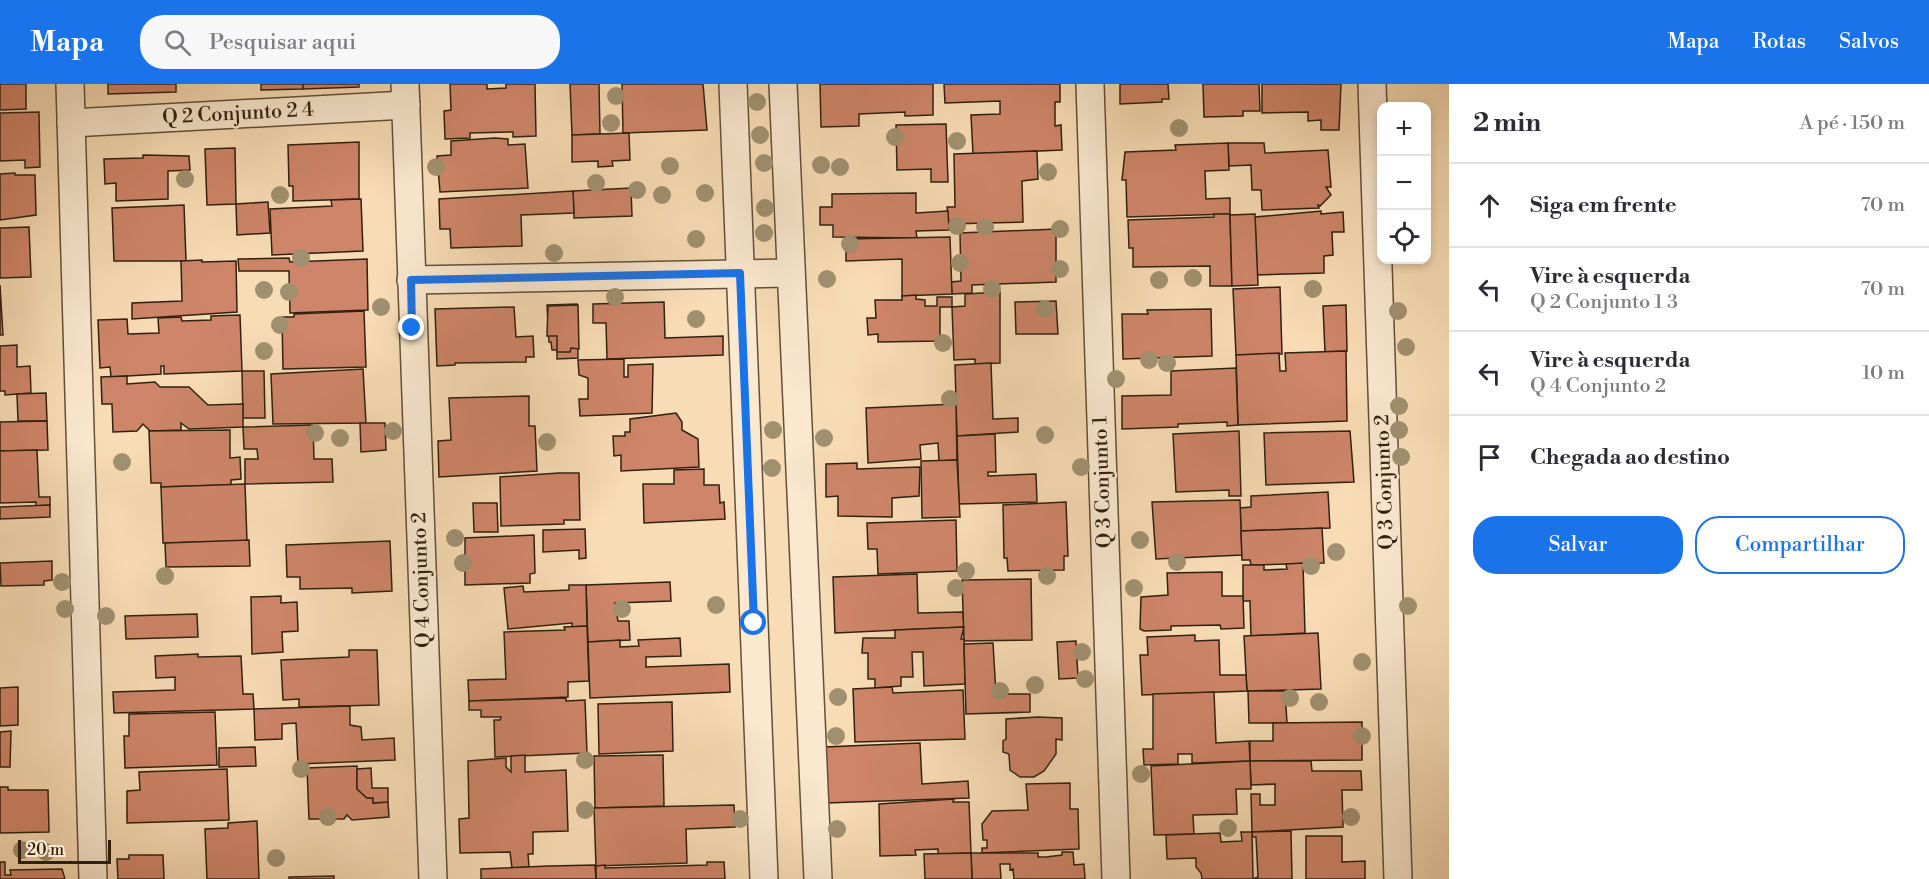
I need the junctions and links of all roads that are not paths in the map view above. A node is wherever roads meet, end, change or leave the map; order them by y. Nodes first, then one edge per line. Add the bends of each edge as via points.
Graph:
1 (70, 84) edge
2 (733, 84) edge
3 (783, 84) edge
4 (1090, 84) edge
5 (1372, 84) edge
6 (405, 94) edge
7 (71, 123) junction
8 (740, 273) junction
9 (790, 273) junction
10 (411, 280) junction
11 (93, 879) edge
12 (433, 879) edge
13 (764, 879) edge
14 (818, 879) edge
15 (1116, 879) edge
16 (1398, 879) edge

1 - 7 street
2 - 8 street
3 - 9 street
4 - 15 street, Q 3 Conjunto 1
5 - 16 street, Q 3 Conjunto 2
6 - 7 street, Q 2 Conjunto 2 4
6 - 10 street, Q 4 Conjunto 2
7 - 11 street
8 - 9 street
8 - 10 street
8 - 13 street
9 - 14 street
10 - 12 street, Q 4 Conjunto 2

